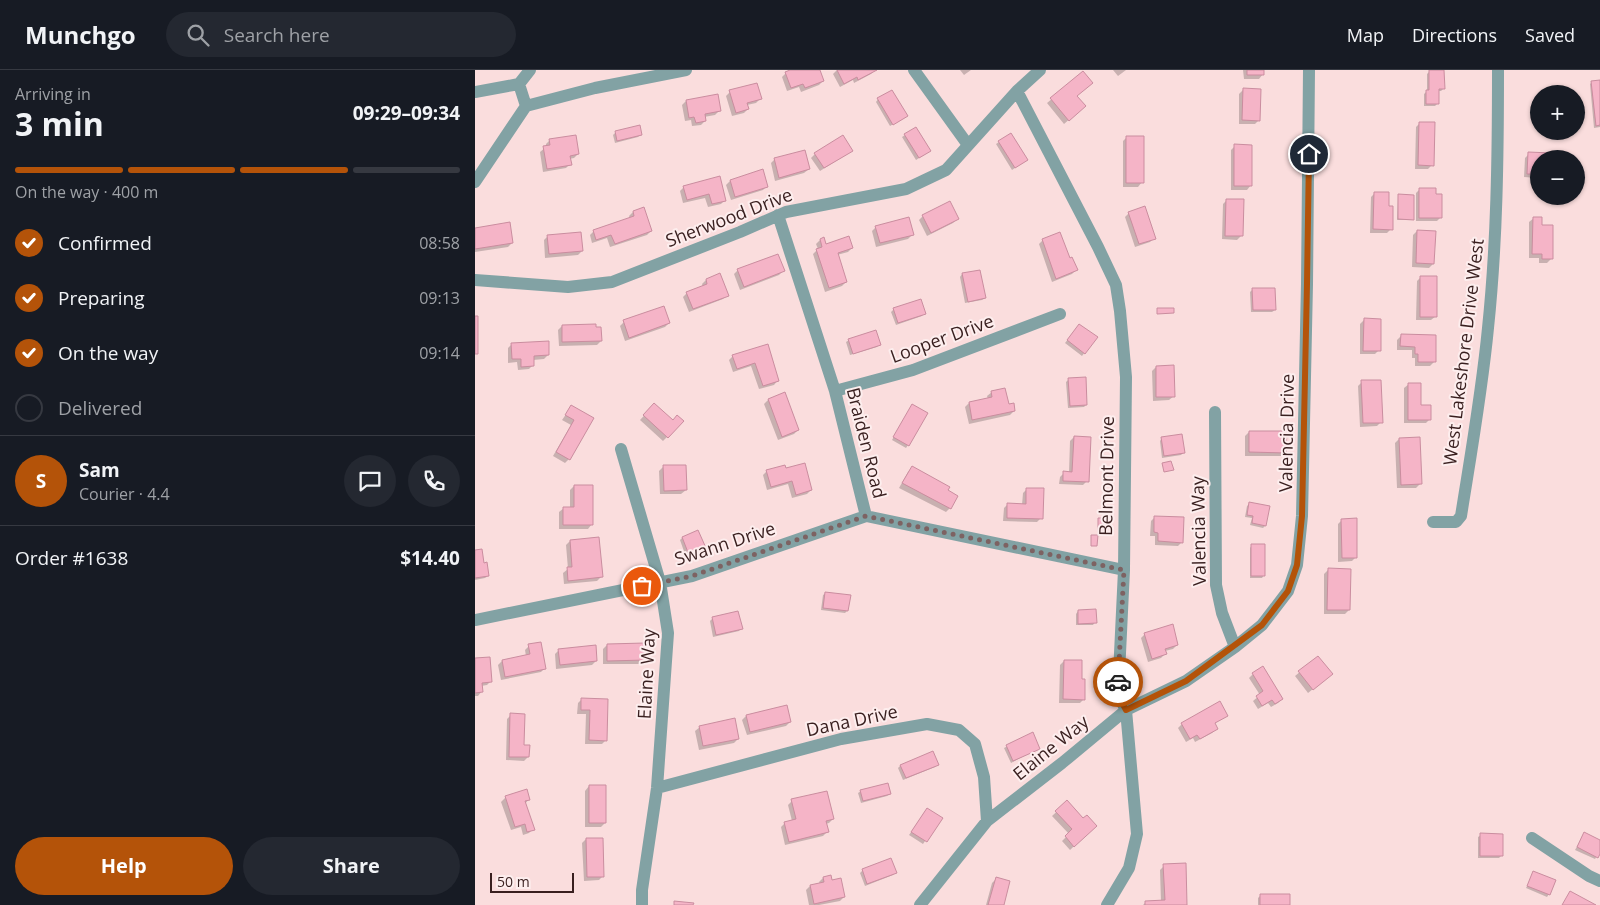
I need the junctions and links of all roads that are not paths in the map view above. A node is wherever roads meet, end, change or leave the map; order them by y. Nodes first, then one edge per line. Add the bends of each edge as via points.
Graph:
1 (530, 70) edge
2 (686, 70) edge
3 (914, 70) edge
4 (1040, 70) edge
5 (1309, 70) edge
6 (1498, 70) edge
7 (519, 84) junction
8 (1017, 91) junction
9 (475, 92) edge
10 (526, 106) junction
11 (969, 145) junction
12 (475, 182) edge
13 (778, 215) junction
14 (475, 280) edge
15 (1060, 314) dead end
16 (835, 391) junction
17 (1215, 412) dead end
18 (621, 449) dead end
19 (866, 516) junction
20 (1433, 522) dead end
21 (1124, 570) junction
22 (660, 582) junction
23 (475, 620) edge
24 (1235, 647) junction
25 (1126, 710) junction
26 (657, 788) junction
27 (987, 821) junction
28 (1532, 838) dead end
29 (1600, 881) edge
30 (642, 905) edge
31 (920, 905) edge
32 (1107, 905) edge

1 - 7 street
2 - 10 street
3 - 11 street
4 - 8 street, Sherwood Drive
5 - 24 street, Valencia Drive via 1303,497 1297,565 1288,591 1262,625
6 - 20 street, West Lakeshore Drive West via 1496,235 1488,329 1472,449 1461,516 1455,522
7 - 9 street
7 - 10 street
8 - 11 street, Sherwood Drive
8 - 21 street, Belmont Drive via 1116,286 1126,377
10 - 12 street
11 - 13 street, Sherwood Drive via 945,170 906,189
13 - 14 street, Sherwood Drive via 612,282 568,287
13 - 16 street, Braiden Road
15 - 16 street, Looper Drive via 913,370
16 - 19 street, Braiden Road
17 - 24 street, Valencia Way via 1216,585 1222,614
18 - 22 street, Elaine Way
19 - 21 street, Braiden Road
19 - 22 street, Swann Drive via 692,576
21 - 25 street, Belmont Drive via 1118,695
22 - 23 street, Swann Drive
22 - 26 street, Elaine Way via 669,633
24 - 25 street, Valencia Drive via 1186,681
25 - 27 street, Elaine Way
25 - 32 street, Belmont Drive via 1137,834 1129,868
26 - 27 street, Dana Drive via 841,739 927,724 959,730 975,744 983,777
26 - 30 street, Elaine Way
27 - 31 street, Elaine Way
28 - 29 street

